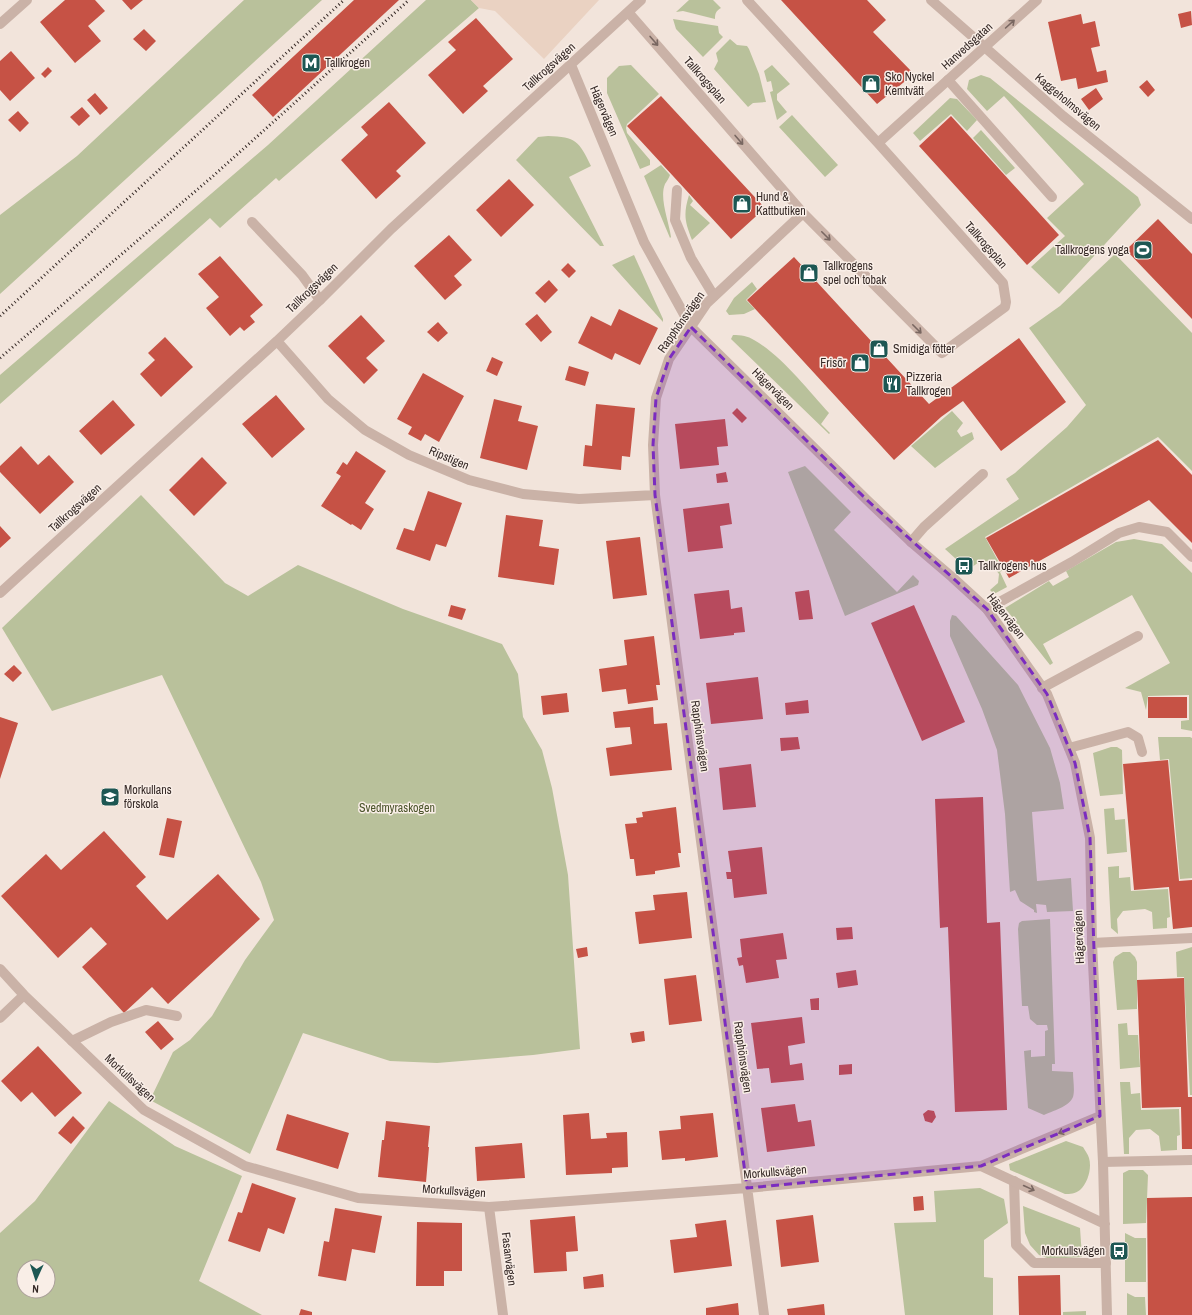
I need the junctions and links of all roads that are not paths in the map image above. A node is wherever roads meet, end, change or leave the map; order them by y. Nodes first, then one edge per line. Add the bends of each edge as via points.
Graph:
1 (27, 0) edge
2 (641, 0) edge
3 (747, 0) edge
4 (931, 0) edge
5 (1037, 0) edge
6 (628, 12) junction
7 (0, 24) edge
8 (984, 48) junction
9 (571, 65) junction
10 (948, 80) junction
11 (878, 143) junction
12 (677, 190) dead end
13 (1052, 197) dead end
14 (803, 213) junction
15 (1192, 219) edge
16 (252, 222) dead end
17 (714, 296) junction
18 (320, 300) junction
19 (691, 327) junction
20 (277, 341) junction
21 (983, 474) dead end
22 (655, 495) junction
23 (911, 542) junction
24 (1192, 557) edge
25 (0, 593) edge
26 (987, 609) junction
27 (1138, 636) dead end
28 (1042, 688) junction
29 (1069, 748) junction
30 (1142, 752) dead end
31 (1192, 938) edge
32 (1092, 943) junction
33 (0, 969) edge
34 (24, 995) junction
35 (177, 1016) dead end
36 (0, 1018) edge
37 (72, 1041) junction
38 (1100, 1116) junction
39 (1192, 1160) edge
40 (1102, 1162) junction
41 (981, 1166) junction
42 (1014, 1181) junction
43 (747, 1188) junction
44 (489, 1207) junction
45 (1105, 1224) junction
46 (1106, 1262) junction
47 (503, 1315) edge
48 (764, 1315) edge
49 (1107, 1315) edge

1 - 7 street
2 - 6 street, Tallkrogsvägen
3 - 11 street, Tallkrogsplan
4 - 8 street, Kaggeholmsvägen
8 -> 5 street, Hanvedsgatan
6 - 9 street, Tallkrogsvägen
6 -> 14 street, Tallkrogsplan
8 - 10 street, Hanvedsgatan
8 - 15 street, Kaggeholmsvägen via 1063,116
9 - 18 street, Tallkrogsvägen via 391,229
9 - 19 street, Hägervägen via 644,242
10 - 11 street, Hanvedsgatan
10 - 13 street
14 -> 11 street, Tallkrogsplan via 942,353 1005,307 1003,283
12 - 17 street via 675,220 691,258
14 - 17 street, Rapphönsvägen
16 - 18 street via 302,275
17 - 19 street, Rapphönsvägen
18 - 20 street, Tallkrogsvägen
19 - 22 street, Rapphönsvägen via 669,360 656,398 653,445
19 - 23 street, Hägervägen
20 - 22 street, Ripstigen via 328,399 365,430 409,455 469,480 523,494 579,499
20 - 25 street, Tallkrogsvägen
21 - 23 street
22 - 43 street, Rapphönsvägen
23 - 26 street, Hägervägen
24 - 26 street via 1167,532 1139,527 1119,533
26 - 28 street, Hägervägen
27 - 28 street
28 - 29 street, Hägervägen via 1047,694
29 - 30 street via 1128,732 1138,738
29 - 32 street, Hägervägen via 1075,763 1090,838
31 - 32 street
32 - 38 street, Hägervägen
33 - 34 street, Morkullsvägen
34 - 36 street
34 - 37 street, Morkullsvägen
35 - 37 street via 146,1010 111,1022
37 - 44 street, Morkullsvägen via 144,1110 245,1166 358,1198
38 - 40 street, Hägervägen
38 -> 41 street, Morkullsvägen
39 - 40 street
40 - 45 street, Hägervägen
41 - 42 street, Morkullsvägen
41 - 43 street, Morkullsvägen
42 -> 45 street, Morkullsvägen
42 - 46 street via 1016,1245 1034,1263
43 - 44 street, Morkullsvägen
43 - 48 street, Rapphönsvägen
44 - 47 street, Fasanvägen
45 - 46 street, Hägervägen
46 - 49 street, Hägervägen

